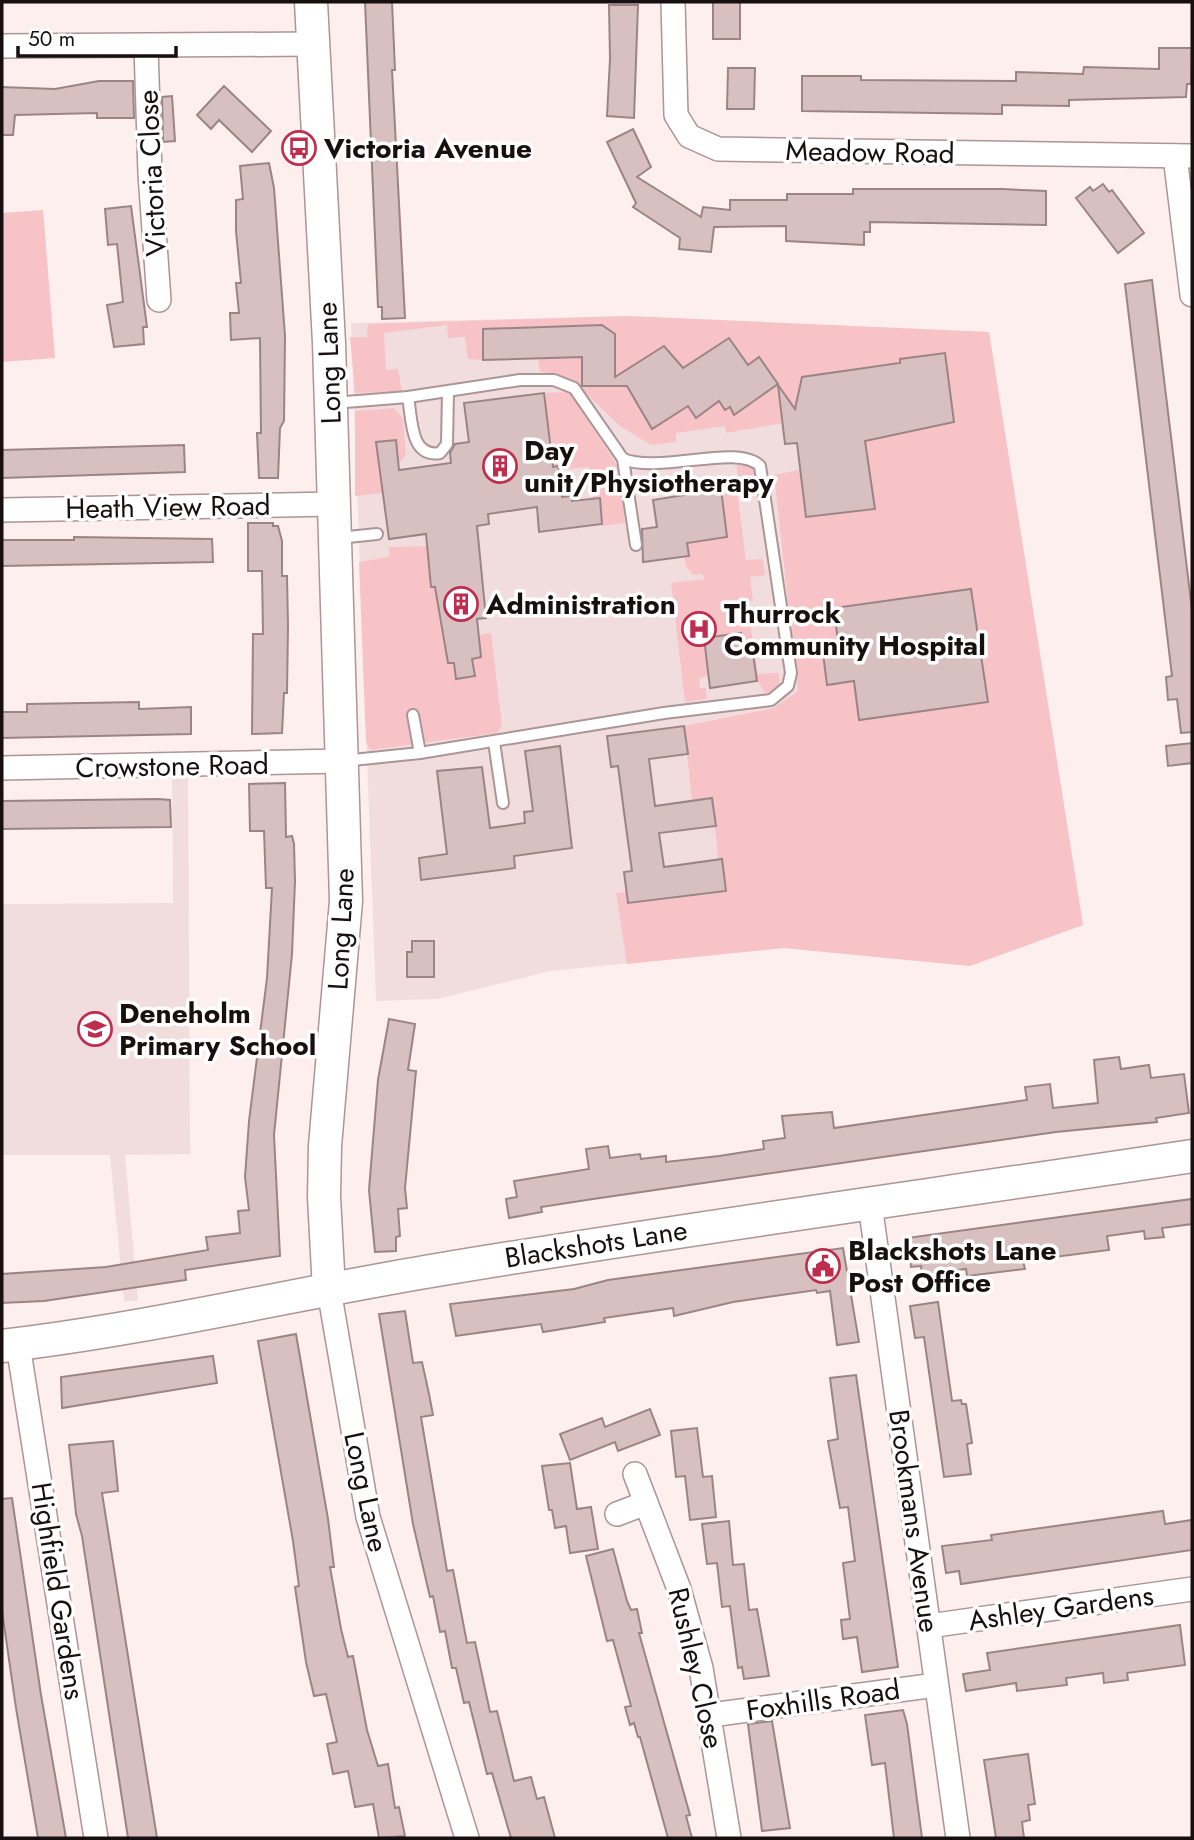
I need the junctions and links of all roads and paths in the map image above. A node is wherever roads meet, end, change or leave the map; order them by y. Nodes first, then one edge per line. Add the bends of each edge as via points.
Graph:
1 (311, 2) edge
2 (673, 2) edge
3 (313, 44) junction
4 (2, 46) edge
5 (146, 46) junction
6 (1184, 156) edge
7 (1192, 295) edge
8 (159, 300) dead end
9 (448, 391) junction
10 (408, 397) junction
11 (331, 403) junction
12 (622, 459) junction
13 (334, 504) junction
14 (2, 510) edge
15 (377, 534) dead end
16 (335, 538) junction
17 (636, 545) dead end
18 (413, 715) dead end
19 (494, 742) junction
20 (419, 753) junction
21 (342, 761) junction
22 (2, 768) edge
23 (503, 803) dead end
24 (1192, 1156) edge
25 (870, 1204) junction
26 (329, 1290) junction
27 (10, 1345) edge
28 (635, 1474) dead end
29 (646, 1503) junction
30 (617, 1514) dead end
31 (1192, 1589) edge
32 (929, 1626) junction
33 (936, 1685) junction
34 (711, 1715) junction
35 (96, 1838) edge
36 (467, 1838) edge
37 (729, 1838) edge
38 (958, 1838) edge

1 - 3 street, Long Lane
2 - 6 street, Meadow Road via 676,115 690,136 718,149
3 - 5 street
3 - 11 street, Long Lane
4 - 5 street
5 - 8 street, Victoria Close
6 - 7 street
9 - 10 lane
9 - 10 lane via 447,444 431,455 416,442
9 - 12 lane via 520,380 554,380 574,388
10 - 11 lane
11 - 13 street, Long Lane
12 - 17 lane
12 - 19 lane via 656,465 738,455 752,458 760,466 791,673 788,686 771,700
13 - 14 street, Heath View Road
13 - 16 street, Long Lane
15 - 16 lane
16 - 21 street, Long Lane
18 - 20 lane
19 - 20 lane
19 - 23 lane
20 - 21 lane
21 - 22 street, Crowstone Road
21 - 26 street, Long Lane via 346,901 325,1146
24 - 25 street, Blackshots Lane
25 - 26 street, Blackshots Lane via 621,1239
25 - 32 street, Brookmans Avenue
26 - 27 street, Blackshots Lane via 156,1324
26 - 36 street, Long Lane via 368,1517
27 - 35 street, Highfield Gardens
28 - 29 street, Rushley Close
29 - 30 street
29 - 34 street, Rushley Close via 679,1590
31 - 32 street, Ashley Gardens
32 - 33 street, Brookmans Avenue
33 - 34 street, Foxhills Road
33 - 38 street, Brookmans Avenue
34 - 37 street, Rushley Close

